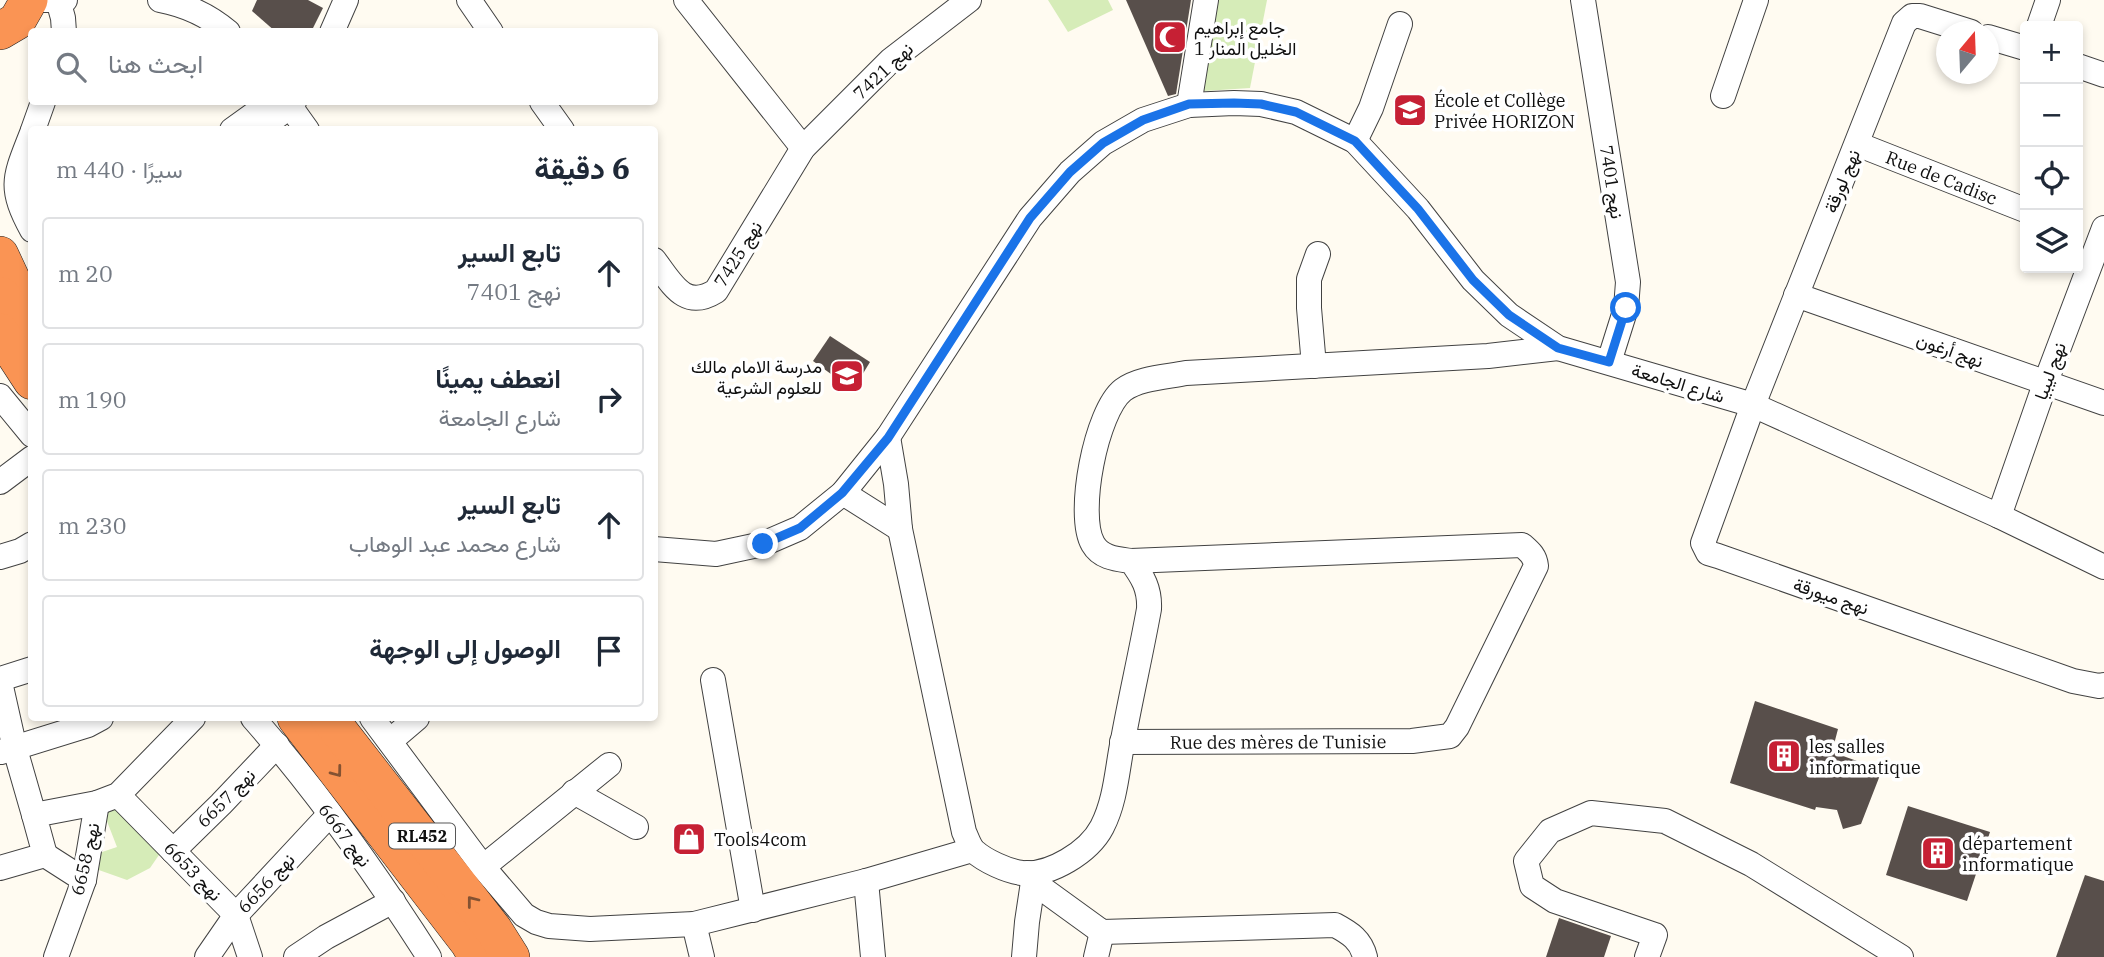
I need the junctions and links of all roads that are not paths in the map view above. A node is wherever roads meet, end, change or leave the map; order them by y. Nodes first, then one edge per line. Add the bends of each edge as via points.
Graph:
1 (29, 0) edge
2 (58, 0) edge
3 (65, 0) edge
4 (160, 0) edge
5 (346, 0) edge
6 (469, 0) edge
7 (685, 0) edge
8 (969, 0) edge
9 (1206, 0) edge
10 (1583, 0) edge
11 (1756, 0) edge
12 (2048, 0) edge
13 (0, 10) edge
14 (1936, 21) edge
15 (2041, 21) edge
16 (1400, 24) dead end
17 (64, 28) edge
18 (223, 28) edge
19 (334, 28) edge
20 (488, 28) edge
21 (0, 31) edge
22 (1999, 40) edge
23 (2020, 46) edge
24 (2083, 68) edge
25 (2104, 75) edge
26 (1723, 96) dead end
27 (1189, 104) junction
28 (42, 105) edge
29 (282, 105) edge
30 (284, 105) edge
31 (288, 105) edge
32 (543, 105) edge
33 (34, 126) edge
34 (240, 126) edge
35 (263, 126) edge
36 (304, 126) edge
37 (559, 126) edge
38 (1355, 141) junction
39 (28, 142) edge
40 (1857, 144) junction
41 (803, 148) junction
42 (2020, 208) edge
43 (28, 222) edge
44 (2096, 235) edge
45 (1318, 254) dead end
46 (0, 256) edge
47 (658, 265) edge
48 (0, 292) edge
49 (1796, 295) junction
50 (19, 346) edge
51 (1558, 348) junction
52 (1609, 362) junction
53 (1314, 366) junction
54 (2045, 383) junction
55 (28, 388) edge
56 (0, 396) edge
57 (2104, 403) edge
58 (1753, 405) junction
59 (28, 430) edge
60 (888, 438) junction
61 (28, 461) edge
62 (0, 482) edge
63 (842, 493) junction
64 (1999, 516) junction
65 (900, 528) junction
66 (28, 546) edge
67 (658, 549) edge
68 (0, 557) edge
69 (1131, 561) junction
70 (2104, 567) edge
71 (28, 670) edge
72 (713, 680) dead end
73 (0, 681) edge
74 (2104, 685) edge
75 (95, 721) edge
76 (190, 721) edge
77 (261, 721) edge
78 (331, 721) edge
79 (374, 721) edge
80 (413, 721) edge
81 (286, 731) edge
82 (390, 741) junction
83 (1122, 742) junction
84 (8, 751) edge
85 (609, 765) dead end
86 (574, 792) junction
87 (108, 799) junction
88 (330, 814) junction
89 (34, 815) junction
90 (636, 827) dead end
91 (173, 850) junction
92 (972, 850) junction
93 (45, 855) junction
94 (483, 867) junction
95 (0, 868) edge
96 (1030, 878) junction
97 (84, 880) junction
98 (866, 881) junction
99 (393, 901) junction
100 (753, 910) junction
101 (236, 915) junction
102 (694, 924) junction
103 (1102, 932) junction
104 (56, 957) edge
105 (207, 957) edge
106 (250, 957) edge
107 (296, 957) edge
108 (429, 957) edge
109 (477, 957) edge
110 (511, 957) edge
111 (702, 957) edge
112 (873, 957) edge
113 (1024, 957) edge
114 (1096, 957) edge
115 (1365, 957) edge
116 (1647, 957) edge
117 (1900, 957) edge

1 - 2 street
1 - 13 street
1 - 21 highway via 17,21
2 - 3 street
2 - 17 street
4 - 18 street via 211,18
5 - 19 street
6 - 20 street
7 - 41 street
8 - 41 street, نهج 7421 via 891,60
9 - 27 street
10 - 52 street, نهج 7401 via 1628,282 1626,308
11 - 26 street
12 - 15 street
14 - 40 street, نهج لورقة via 1920,16 1907,19
16 - 38 street
22 - 23 street
24 - 25 street
27 - 38 street, شارع الجامعة via 1234,103 1296,112
27 - 60 street, شارع الجامعة via 1143,120 1103,143 1070,172 1030,218
28 - 33 street
29 - 34 street
30 - 35 street
31 - 36 street
32 - 37 street
38 - 51 street, شارع الجامعة via 1418,209 1473,280 1509,315
39 - 43 street via 15,190
40 - 42 street, Rue de Cadisc
40 - 49 street, نهج لورقة
41 - 47 street, نهج 7425 via 716,290 704,298 691,298 678,292
44 - 54 street, نهج ليبيا
45 - 53 street via 1309,279
46 - 50 highway via 14,285
48 - 50 highway
49 - 54 street, نهج أرغون
49 - 58 street, نهج لورقة
50 - 55 highway
51 - 52 street, شارع الجامعة
51 - 53 street
52 - 58 street, شارع الجامعة
53 - 69 street via 1186,373 1123,390 1109,406 1089,473 1086,520 1098,551
54 - 57 street, نهج أرغون
54 - 64 street, نهج ليبيا
56 - 59 street
58 - 64 street, شارع الجامعة
58 - 74 street, نهج ميورقة via 1704,538 1708,553 2073,681
60 - 63 street, شارع الجامعة
60 - 65 street
61 - 62 street
63 - 65 street
63 - 67 street, شارع الجامعة via 800,528 763,544 716,554
64 - 70 street, شارع الجامعة
65 - 92 street via 957,806
66 - 68 street
69 - 83 street via 1150,594
69 - 83 street, Rue des mères de Tunisie via 1522,545 1532,553 1536,566 1450,736 1432,740
71 - 73 street
72 - 100 street
73 - 84 street
75 - 84 street
76 - 87 street
77 - 81 street, نهج 6667
110 -> 78 highway, RL452
79 - 82 street
80 - 82 street
81 - 88 street, نهج 6667
81 - 91 street, نهج 6657
81 -> 109 highway, RL452
82 - 94 street
83 - 96 street via 1117,782 1101,830 1086,847
84 - 89 street
85 - 86 street
86 - 90 street
86 - 94 street
87 - 89 street
87 - 91 street, نهج 6653
87 - 97 street, نهج 6658
88 - 99 street, نهج 6667
88 - 101 street, نهج 6656
89 - 93 street
91 - 101 street, نهج 6653
92 - 96 street
92 - 98 street
93 - 95 street
93 - 97 street
94 - 102 street via 524,915 549,926 590,929
96 - 103 street
96 - 113 street
97 - 104 street, نهج 6658
98 - 100 street
98 - 112 street
99 - 107 street
99 - 108 street, نهج 6667
100 - 102 street
101 - 105 street, نهج 6656
101 - 106 street, نهج 6653
102 - 111 street
103 - 114 street
103 - 115 street via 1335,925 1359,942
116 - 117 street via 1655,935 1555,901 1532,886 1526,861 1550,831 1591,813 1665,821 1751,864

